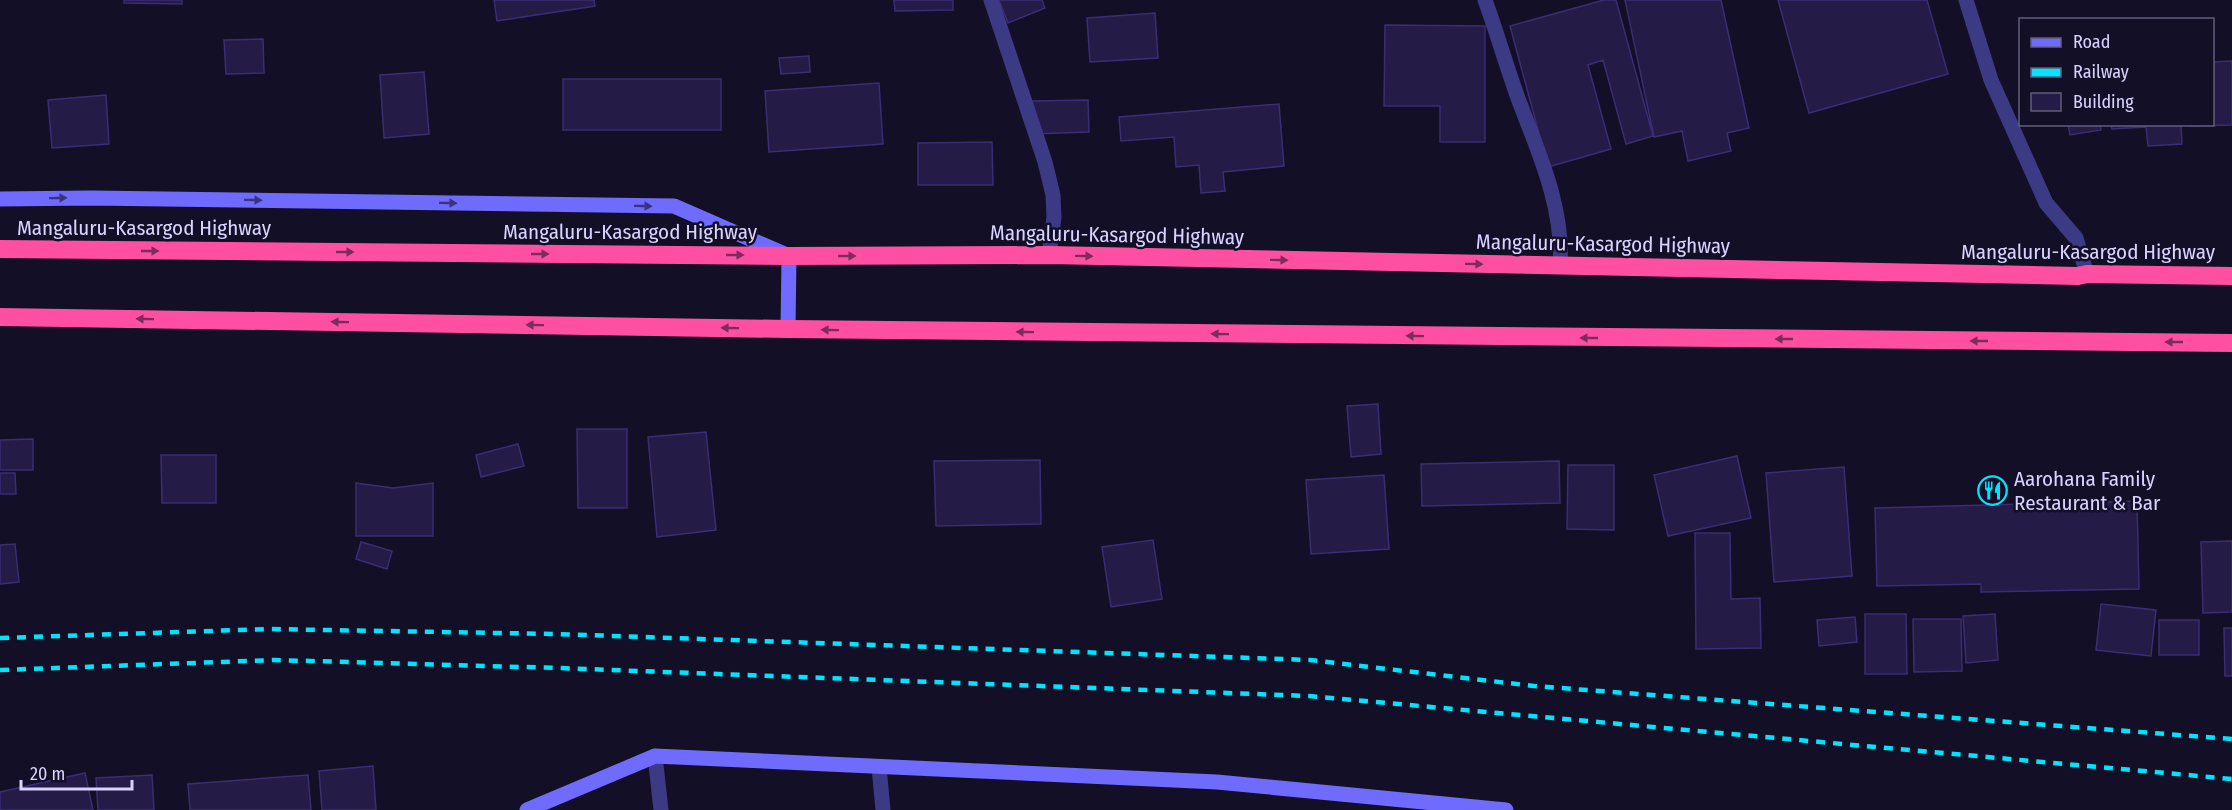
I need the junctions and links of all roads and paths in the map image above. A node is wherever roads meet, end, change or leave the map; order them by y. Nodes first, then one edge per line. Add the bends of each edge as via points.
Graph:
1 (991, 0) edge
2 (1485, 0) edge
3 (1966, 0) edge
4 (0, 199) edge
5 (0, 249) edge
6 (1049, 255) junction
7 (789, 256) junction
8 (1560, 266) junction
9 (2087, 274) junction
10 (2232, 276) edge
11 (0, 316) edge
12 (788, 329) junction
13 (2232, 343) edge
14 (655, 756) junction
15 (879, 767) junction
16 (527, 810) edge
17 (661, 810) edge
18 (883, 810) edge
19 (1506, 810) edge

1 - 6 street via 1053,195
2 - 8 street via 1557,214
3 - 9 street via 1990,80 2046,203 2076,238
4 -> 7 street via 674,206
5 -> 7 highway, Mangaluru-Kasargod Highway
7 -> 6 highway, Mangaluru-Kasargod Highway
6 -> 8 highway, Mangaluru-Kasargod Highway
7 - 12 street
8 - 9 highway, Mangaluru-Kasargod Highway
9 - 10 highway, Mangaluru-Kasargod Highway
12 -> 11 highway
13 -> 12 highway
14 - 15 street
14 - 16 street
14 - 17 street
15 - 18 street
15 - 19 street via 1216,783

